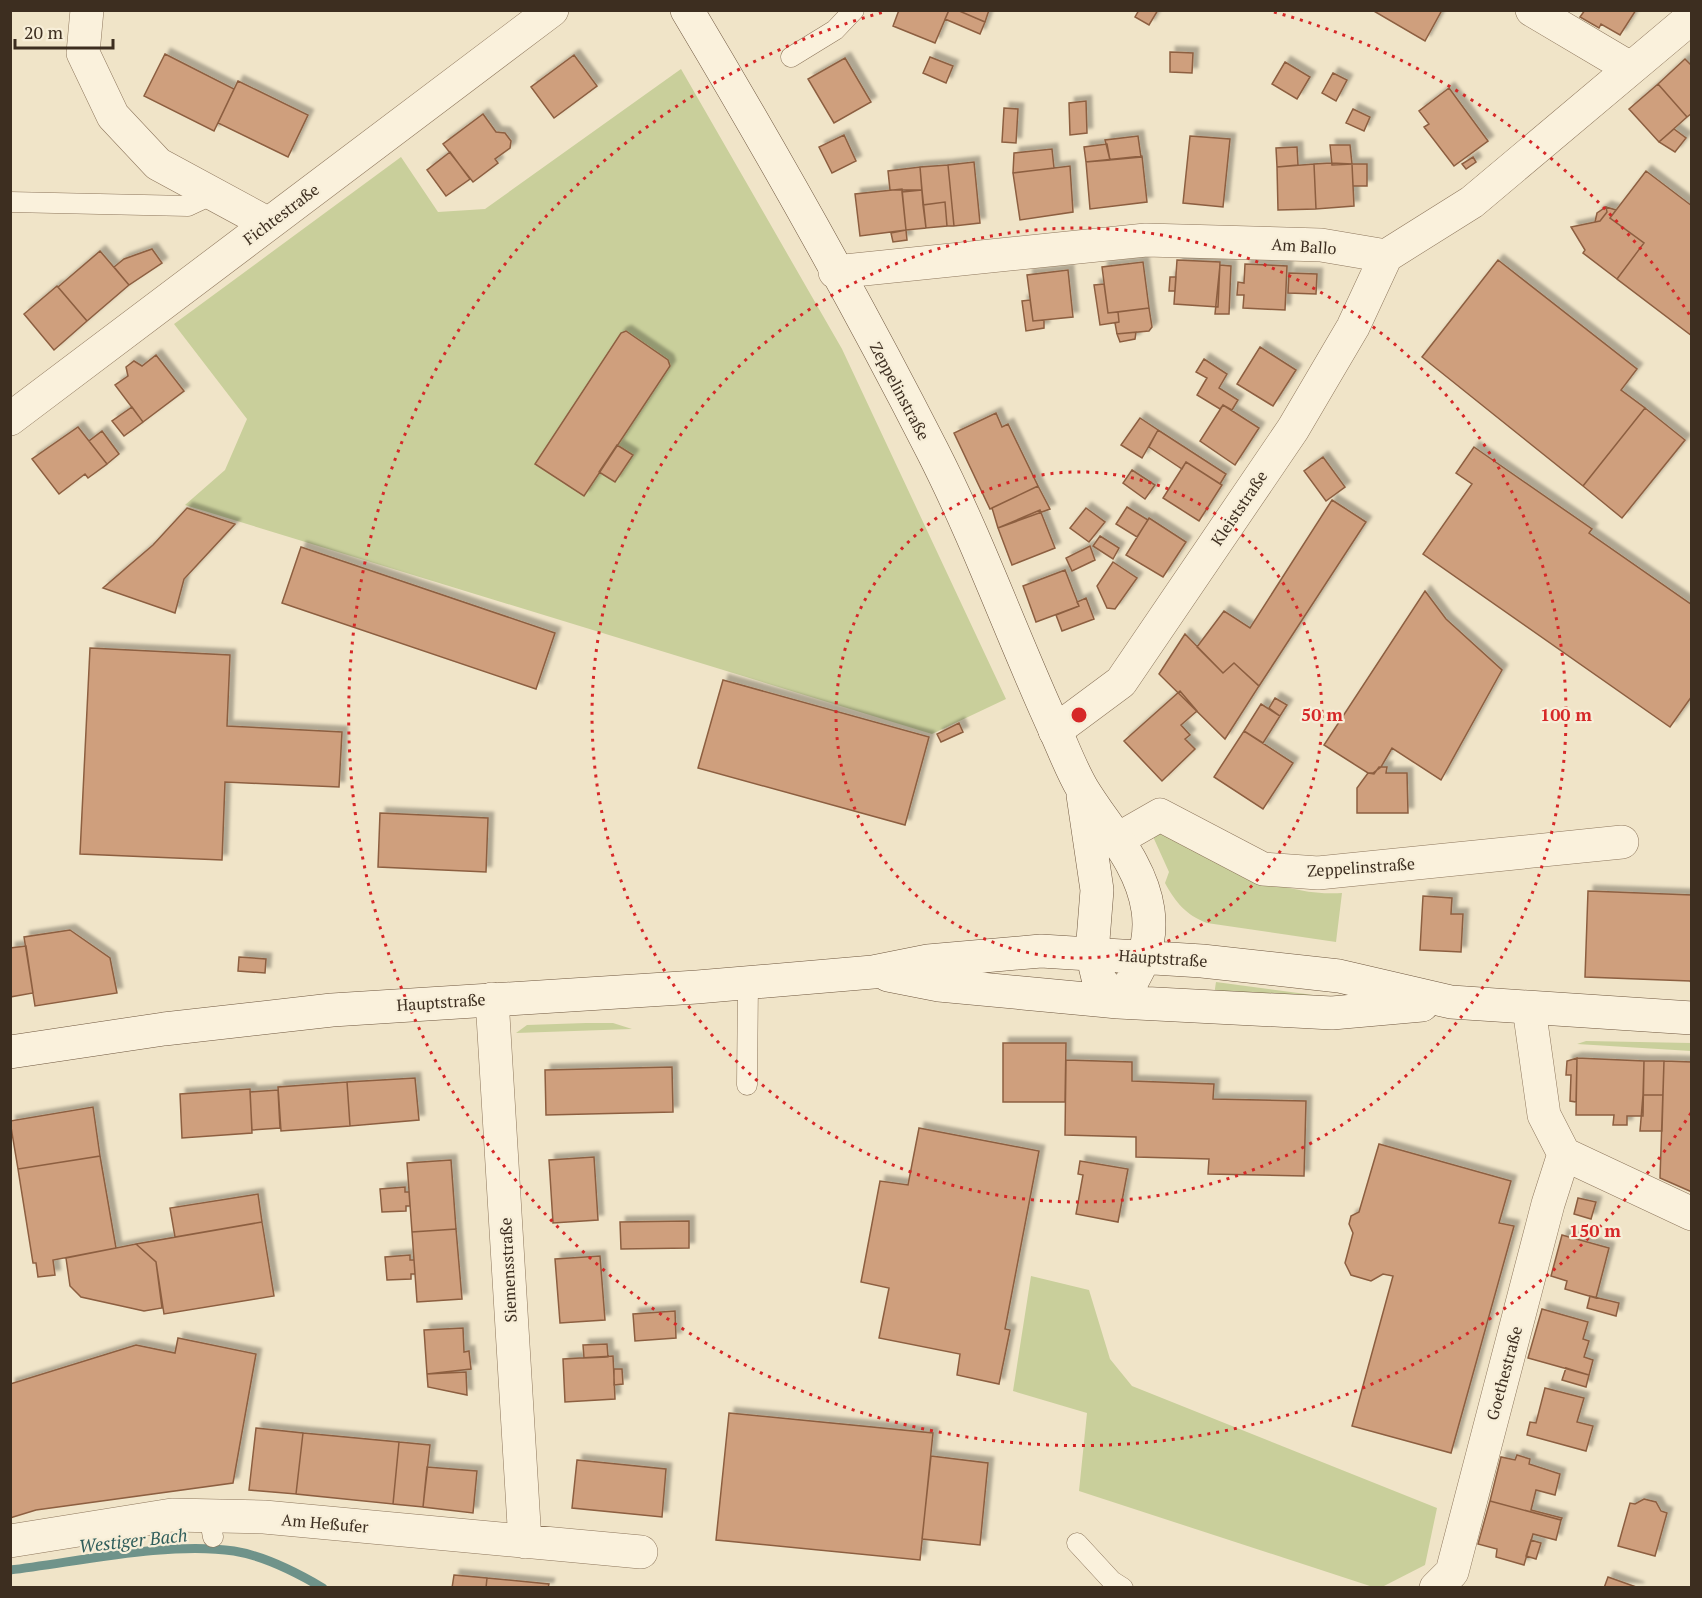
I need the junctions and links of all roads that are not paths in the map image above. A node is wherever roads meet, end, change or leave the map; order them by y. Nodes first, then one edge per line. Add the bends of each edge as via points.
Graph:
1 (87, 10) edge
2 (552, 10) edge
3 (687, 10) edge
4 (854, 10) edge
5 (1533, 10) edge
6 (1692, 17) edge
7 (791, 57) dead end
8 (1630, 68) junction
9 (207, 191) junction
10 (10, 202) edge
11 (267, 223) junction
12 (1386, 256) junction
13 (835, 272) junction
14 (10, 419) edge
15 (1055, 730) junction
16 (1082, 787) junction
17 (1118, 839) junction
18 (1622, 842) dead end
19 (1092, 953) junction
20 (1145, 956) junction
21 (873, 972) junction
22 (748, 983) junction
23 (492, 999) junction
24 (1118, 1002) junction
25 (1451, 1002) junction
26 (1528, 1008) junction
27 (1692, 1018) edge
28 (10, 1052) edge
29 (747, 1085) dead end
30 (1564, 1154) junction
31 (1692, 1214) edge
32 (10, 1541) edge
33 (525, 1542) junction
34 (1077, 1544) dead end
35 (641, 1552) dead end
36 (1123, 1587) edge
37 (1436, 1587) edge

1 - 9 street via 83,53 113,116 158,164
2 - 11 street, Fichtestraße
3 - 13 street, Zeppelinstraße
4 - 7 lane via 835,30
5 - 8 street
6 - 8 street
8 - 12 street via 1472,202
9 - 10 lane via 203,199 188,206
9 - 11 street
11 - 14 street, Fichtestraße
12 - 13 street, Am Ballo via 1321,245 1146,240
12 - 15 street, Kleiststraße via 1353,327 1293,429 1121,682
13 - 15 street, Zeppelinstraße via 933,452
15 - 16 street, Zeppelinstraße
16 - 17 street, Zeppelinstraße
16 - 19 street, Zeppelinstraße via 1097,890
17 - 18 street, Zeppelinstraße via 1160,815 1263,869 1318,873
17 - 20 street, Zeppelinstraße via 1139,876 1148,908
19 - 20 street, Hauptstraße
19 - 21 street, Hauptstraße via 998,954 928,961
19 - 24 street, Zeppelinstraße via 1098,978
20 - 24 street, Zeppelinstraße via 1134,981
20 - 25 street, Hauptstraße via 1339,976
21 - 22 street, Hauptstraße
21 - 24 street, Hauptstraße via 939,985
22 - 23 street, Hauptstraße
22 - 29 lane
23 - 28 street, Hauptstraße via 332,1010
23 - 33 street, Siemensstraße
24 - 25 street, Hauptstraße via 1332,1013
25 - 26 street, Hauptstraße
26 - 27 street, Hauptstraße
26 - 30 street via 1545,1115
30 - 31 street
30 - 37 street, Goethestraße via 1452,1572
32 - 33 street, Am Heßufer via 172,1515 211,1526 264,1517
33 - 35 street, Am Heßufer
34 - 36 lane via 1112,1581

